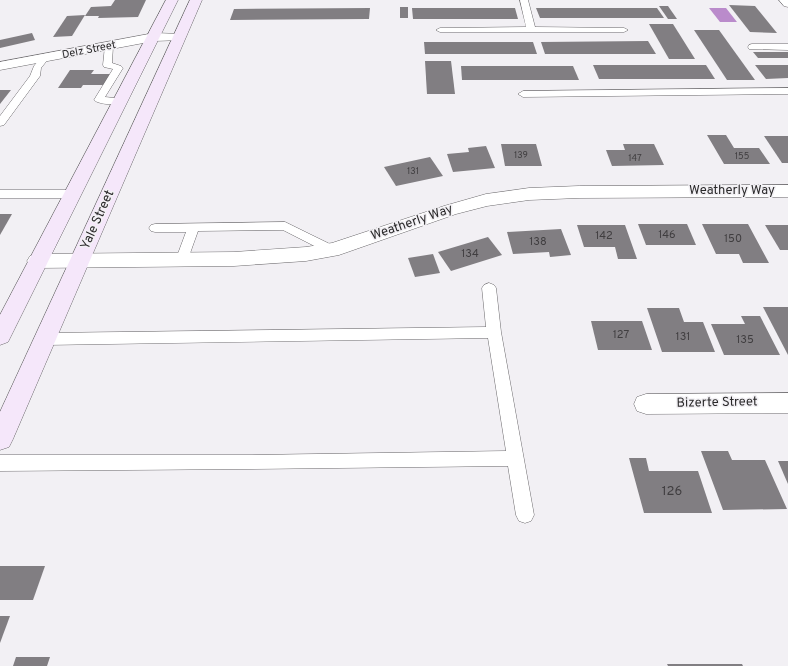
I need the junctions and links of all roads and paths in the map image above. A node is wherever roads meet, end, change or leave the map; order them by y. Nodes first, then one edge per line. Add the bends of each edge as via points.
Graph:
1 (172, 0) edge
2 (196, 0) edge
3 (524, 0) edge
4 (785, 0) edge
5 (788, 3) edge
6 (531, 29) junction
7 (440, 30) dead end
8 (624, 30) dead end
9 (178, 37) junction
10 (154, 38) junction
11 (109, 46) junction
12 (752, 47) dead end
13 (788, 47) edge
14 (44, 58) junction
15 (0, 66) edge
16 (118, 68) junction
17 (138, 68) junction
18 (788, 92) edge
19 (523, 94) dead end
20 (121, 101) junction
21 (0, 123) edge
22 (788, 190) edge
23 (0, 194) edge
24 (73, 194) junction
25 (194, 227) junction
26 (155, 228) dead end
27 (332, 250) junction
28 (182, 259) junction
29 (38, 261) junction
30 (80, 261) junction
31 (489, 288) dead end
32 (494, 332) junction
33 (0, 336) edge
34 (45, 339) junction
35 (788, 403) edge
36 (646, 404) dead end
37 (0, 439) edge
38 (515, 458) junction
39 (0, 463) edge
40 (525, 515) dead end

1 - 10 main road
2 - 9 main road, Yale Street
3 - 6 lane
4 - 5 street
6 - 7 lane
6 - 8 lane
9 - 10 street, Delz Street
9 - 30 main road, Yale Street
10 - 11 street, Delz Street
10 - 17 main road
11 - 14 street, Delz Street
11 - 16 lane via 107,65
12 - 13 lane
14 - 15 street, Delz Street
14 - 21 lane via 35,76
16 - 17 lane
16 - 20 lane via 99,100
17 - 20 main road
18 - 19 lane
20 - 24 main road
22 - 27 street, Weatherly Way via 529,194 486,200 450,210
23 - 24 lane
24 - 29 main road
25 - 26 lane
25 - 27 lane via 285,226
25 - 28 lane
27 - 28 street, Weatherly Way via 278,257
28 - 30 street, Weatherly Way
29 - 30 street, Weatherly Way
29 - 33 main road
30 - 34 main road, Yale Street
31 - 32 lane
32 - 34 lane
32 - 38 lane
34 - 37 main road, Yale Street
35 - 36 street, Bizerte Street
38 - 39 lane
38 - 40 lane

